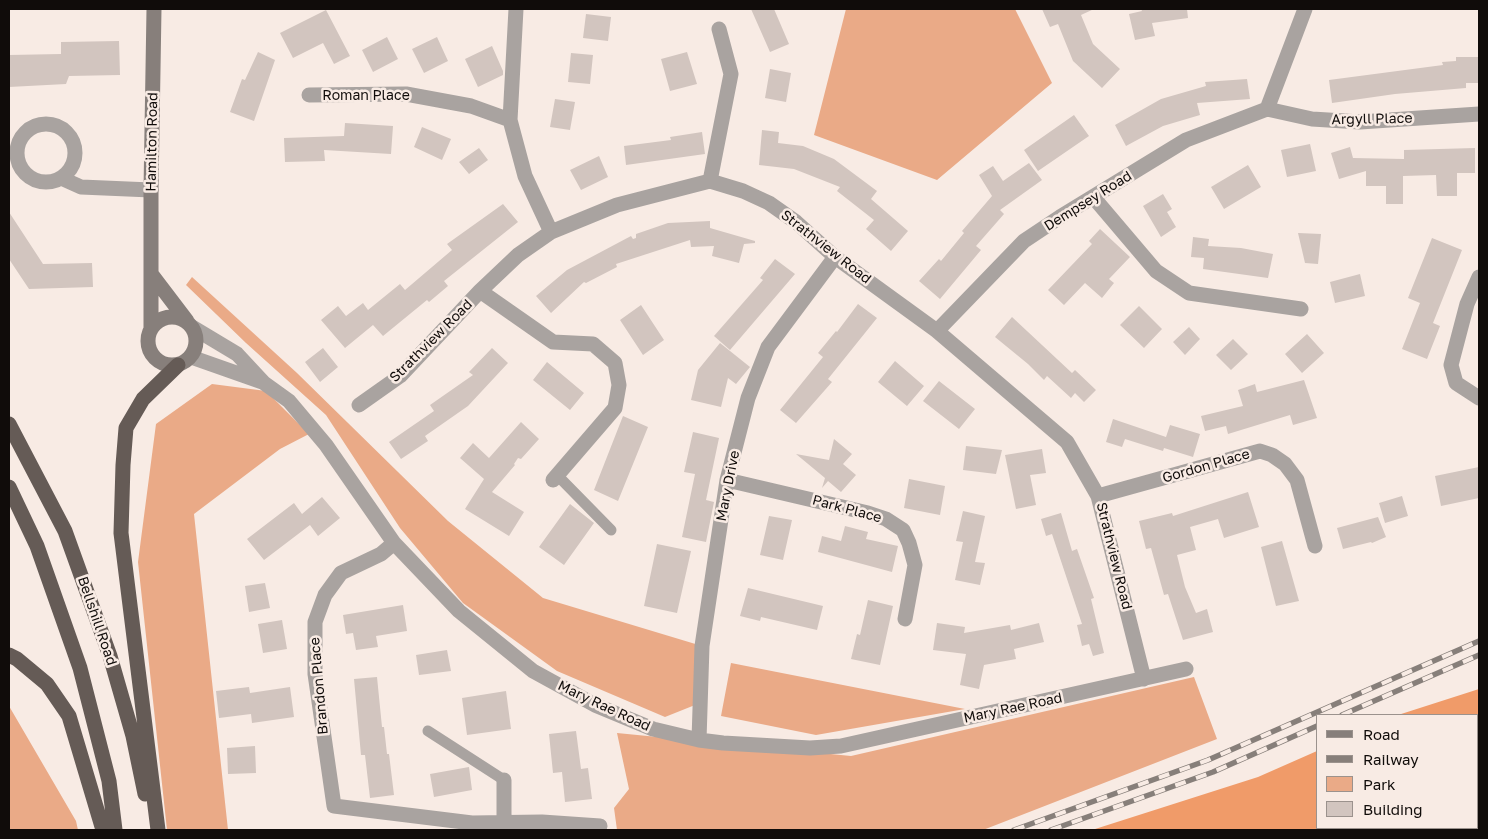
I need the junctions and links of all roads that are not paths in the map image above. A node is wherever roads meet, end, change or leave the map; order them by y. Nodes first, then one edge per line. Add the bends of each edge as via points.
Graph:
1 (154, 9) edge
2 (516, 9) edge
3 (1305, 9) edge
4 (718, 30) dead end
5 (309, 96) dead end
6 (1266, 109) junction
7 (1479, 114) edge
8 (510, 120) junction
9 (61, 178) dead end
10 (710, 181) junction
11 (151, 190) junction
12 (1094, 198) junction
13 (551, 232) junction
14 (835, 257) junction
15 (152, 275) junction
16 (1479, 277) edge
17 (480, 291) junction
18 (1301, 309) dead end
19 (189, 324) junction
20 (151, 329) junction
21 (937, 331) junction
22 (185, 361) junction
23 (264, 382) junction
24 (1479, 398) edge
25 (359, 405) dead end
26 (9, 424) edge
27 (555, 478) joint
28 (728, 480) junction
29 (9, 487) edge
30 (1098, 496) junction
31 (611, 530) dead end
32 (394, 543) junction
33 (1316, 546) dead end
34 (905, 619) dead end
35 (9, 655) edge
36 (1186, 669) dead end
37 (1144, 679) junction
38 (428, 731) dead end
39 (699, 740) junction
40 (504, 780) joint
41 (504, 823) junction
42 (600, 826) dead end
43 (103, 830) edge
44 (115, 830) edge
45 (152, 830) edge
46 (158, 830) edge

1 - 11 main road, Hamilton Road
2 - 8 street
3 - 6 street
4 - 10 street via 730,74
5 - 8 street, Roman Place via 406,94 471,106
6 - 7 street, Argyll Place via 1312,119 1360,122
6 - 12 street, Dempsey Road via 1186,140
8 - 13 street via 526,176
9 - 11 street via 81,187
10 - 13 street, Strathview Road via 617,205
10 - 14 street, Strathview Road via 743,191 769,204 796,222
11 - 15 main road, Hamilton Road
12 - 18 street via 1156,271 1189,294
12 - 21 street, Dempsey Road via 1024,242
13 - 17 street, Strathview Road via 518,255
14 - 21 street, Strathview Road
14 - 28 street, Mary Drive via 768,347 748,398
15 - 19 main road
15 - 20 main road, Hamilton Road
16 - 24 street via 1466,304 1451,365 1456,383
17 - 25 street, Strathview Road via 400,376
17 - 27 street via 552,342 593,344 615,363 619,385 614,408
19 - 20 main road via 179,318 164,319
19 - 22 main road via 196,340
19 - 23 street, Mary Rae Road via 237,354
20 - 22 main road via 148,344 156,358 170,365
21 - 30 street, Strathview Road via 1067,442
22 - 23 street, Mary Rae Road
22 - 46 highway via 143,399 126,428 123,465 121,533
23 - 32 street, Mary Rae Road via 289,401 326,445
26 - 45 highway, Bellshill Road via 65,531 107,647 133,736
27 - 31 lane
28 - 34 street, Park Place via 868,513 903,530 915,565
28 - 39 street, Mary Drive via 702,646
29 - 44 highway via 37,546 80,668 109,781
30 - 33 street, Gordon Place via 1260,451 1285,464 1297,480
30 - 37 street, Strathview Road
32 - 39 street, Mary Rae Road via 459,612 533,672 645,726
32 - 41 street, Brandon Place via 381,554 341,573 324,595 315,622 315,674 334,806 472,823
35 - 43 highway via 47,684 69,716
36 - 37 street, Mary Rae Road
37 - 39 street, Mary Rae Road via 841,746 810,748
38 - 40 lane
40 - 41 street
41 - 42 street

